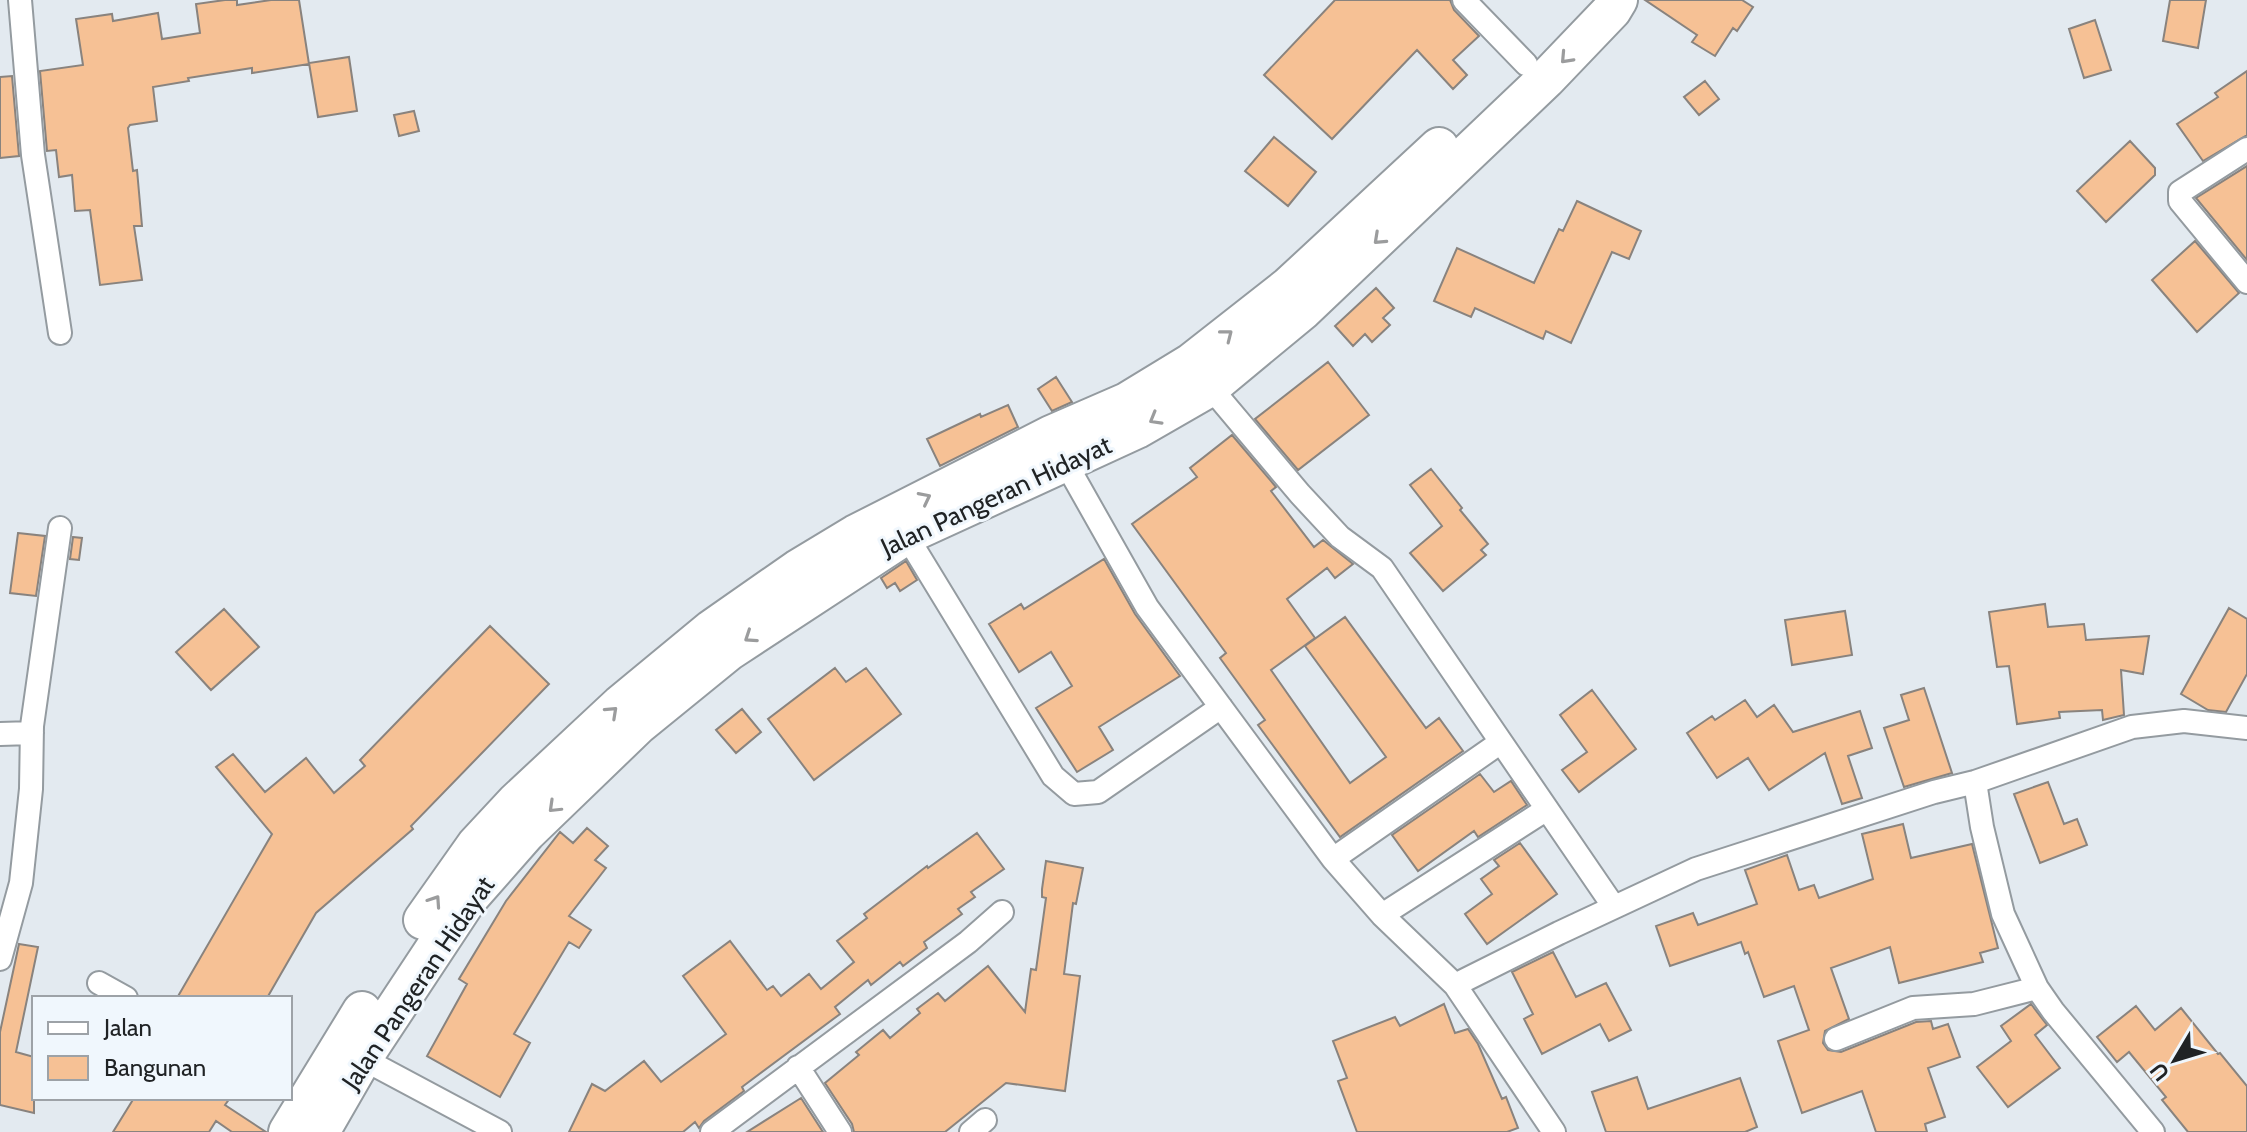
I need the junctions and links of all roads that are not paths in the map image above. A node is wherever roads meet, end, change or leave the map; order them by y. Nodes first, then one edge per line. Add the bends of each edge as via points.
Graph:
1 (20, 0) edge
2 (1464, 0) edge
3 (1584, 0) edge
4 (1618, 0) edge
5 (1526, 64) junction
6 (2247, 149) edge
7 (2247, 282) edge
8 (60, 333) dead end
9 (1210, 387) junction
10 (1058, 448) junction
11 (60, 528) dead end
12 (879, 541) junction
13 (1221, 707) junction
14 (2247, 728) edge
15 (32, 733) junction
16 (0, 734) edge
17 (1501, 742) junction
18 (1975, 782) junction
19 (1547, 809) junction
20 (1333, 859) junction
21 (1614, 907) junction
22 (1002, 912) dead end
23 (1382, 915) junction
24 (0, 959) edge
25 (99, 983) dead end
26 (1455, 985) junction
27 (2037, 988) junction
28 (122, 996) edge
29 (1836, 1039) dead end
30 (351, 1052) junction
31 (798, 1067) junction
32 (301, 1114) edge
33 (500, 1132) edge
34 (712, 1132) edge
35 (840, 1132) edge
36 (1554, 1132) edge
37 (2153, 1132) edge

1 - 8 street via 33,155
2 - 5 street
3 - 5 highway, Jalan Pangeran Hidayat
4 -> 9 highway, Jalan Pangeran Hidayat via 1546,79 1390,228
10 -> 5 highway, Jalan Pangeran Hidayat via 1191,363 1289,286
6 - 7 street via 2180,192 2180,201
9 -> 10 highway, Jalan Pangeran Hidayat via 1137,429
9 - 17 street via 1340,537 1382,568
10 - 12 highway, Jalan Pangeran Hidayat
12 -> 10 highway, Jalan Pangeran Hidayat
10 - 13 street via 1147,607
11 - 15 street
12 - 13 street via 1053,776 1074,794 1098,792
12 - 30 highway, Jalan Pangeran Hidayat via 712,629 516,802 445,887
13 - 20 street
14 - 18 street via 2184,721 2132,727
15 - 16 street
15 - 24 street via 21,883
17 - 19 street
17 - 20 street
18 - 21 street via 1696,869
18 - 27 street via 2003,914
19 - 21 street
19 - 23 street
20 - 23 street
21 - 26 street
22 - 31 street
23 - 26 street
25 - 28 street
26 - 36 street
27 - 29 street via 1974,1004 1913,1008
27 - 37 street
30 - 32 highway, Jalan Pangeran Hidayat
30 - 33 street
31 - 34 street
31 - 35 street

